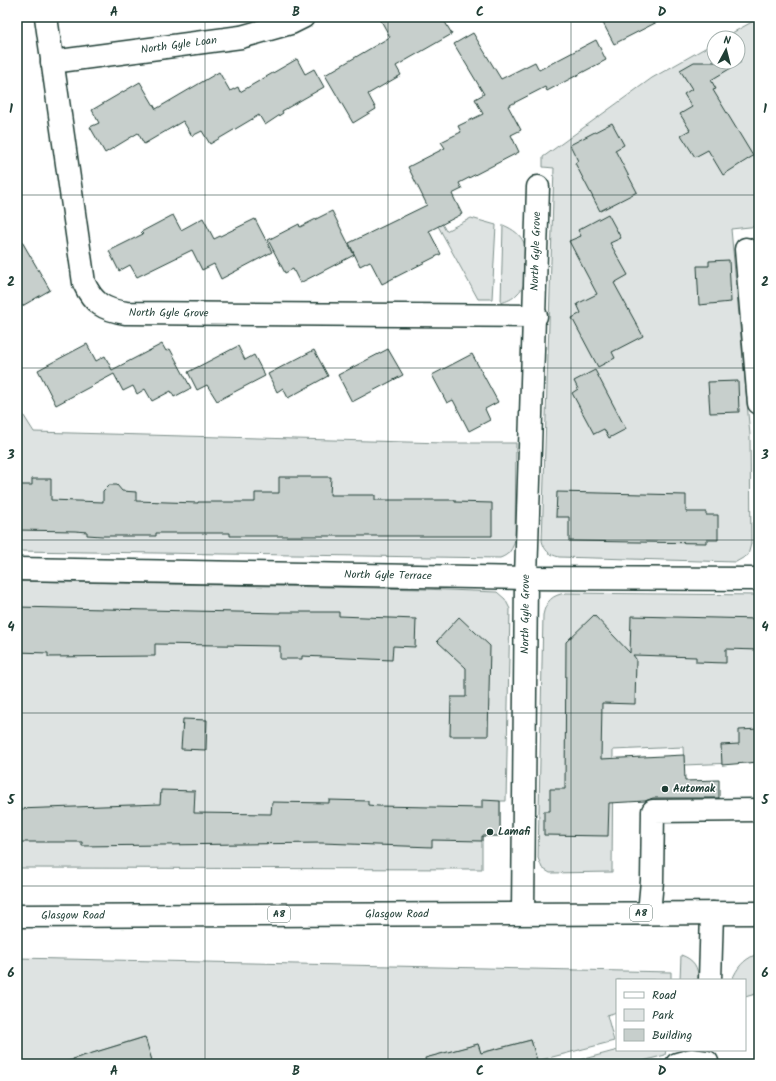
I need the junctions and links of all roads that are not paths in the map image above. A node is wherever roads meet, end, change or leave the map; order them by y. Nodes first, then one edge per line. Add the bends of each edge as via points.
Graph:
1 (46, 17) edge
2 (303, 17) edge
3 (52, 62) junction
4 (538, 187) dead end
5 (746, 249) dead end
6 (536, 316) junction
7 (759, 403) edge
8 (17, 569) edge
9 (526, 578) junction
10 (759, 579) edge
11 (759, 810) edge
12 (523, 913) junction
13 (649, 913) junction
14 (712, 913) junction
15 (759, 913) edge
16 (23, 915) edge
17 (710, 979) edge
18 (707, 1058) edge
19 (677, 1064) edge

1 - 3 street, North Gyle Grove
2 - 3 street, North Gyle Loan via 291,23 241,37
3 - 6 street, North Gyle Grove via 84,283 90,296 111,311
4 - 6 street, North Gyle Grove
5 - 7 street
6 - 9 street, North Gyle Grove
8 - 9 street, North Gyle Terrace
9 - 10 street, North Gyle Terrace
9 - 12 street, North Gyle Grove
11 - 13 street via 653,811
12 - 13 street, Glasgow Road / A8
12 - 16 street, Glasgow Road / A8
13 - 14 street, Glasgow Road / A8
14 - 15 street, Glasgow Road / A8
14 - 17 street
18 - 19 street

